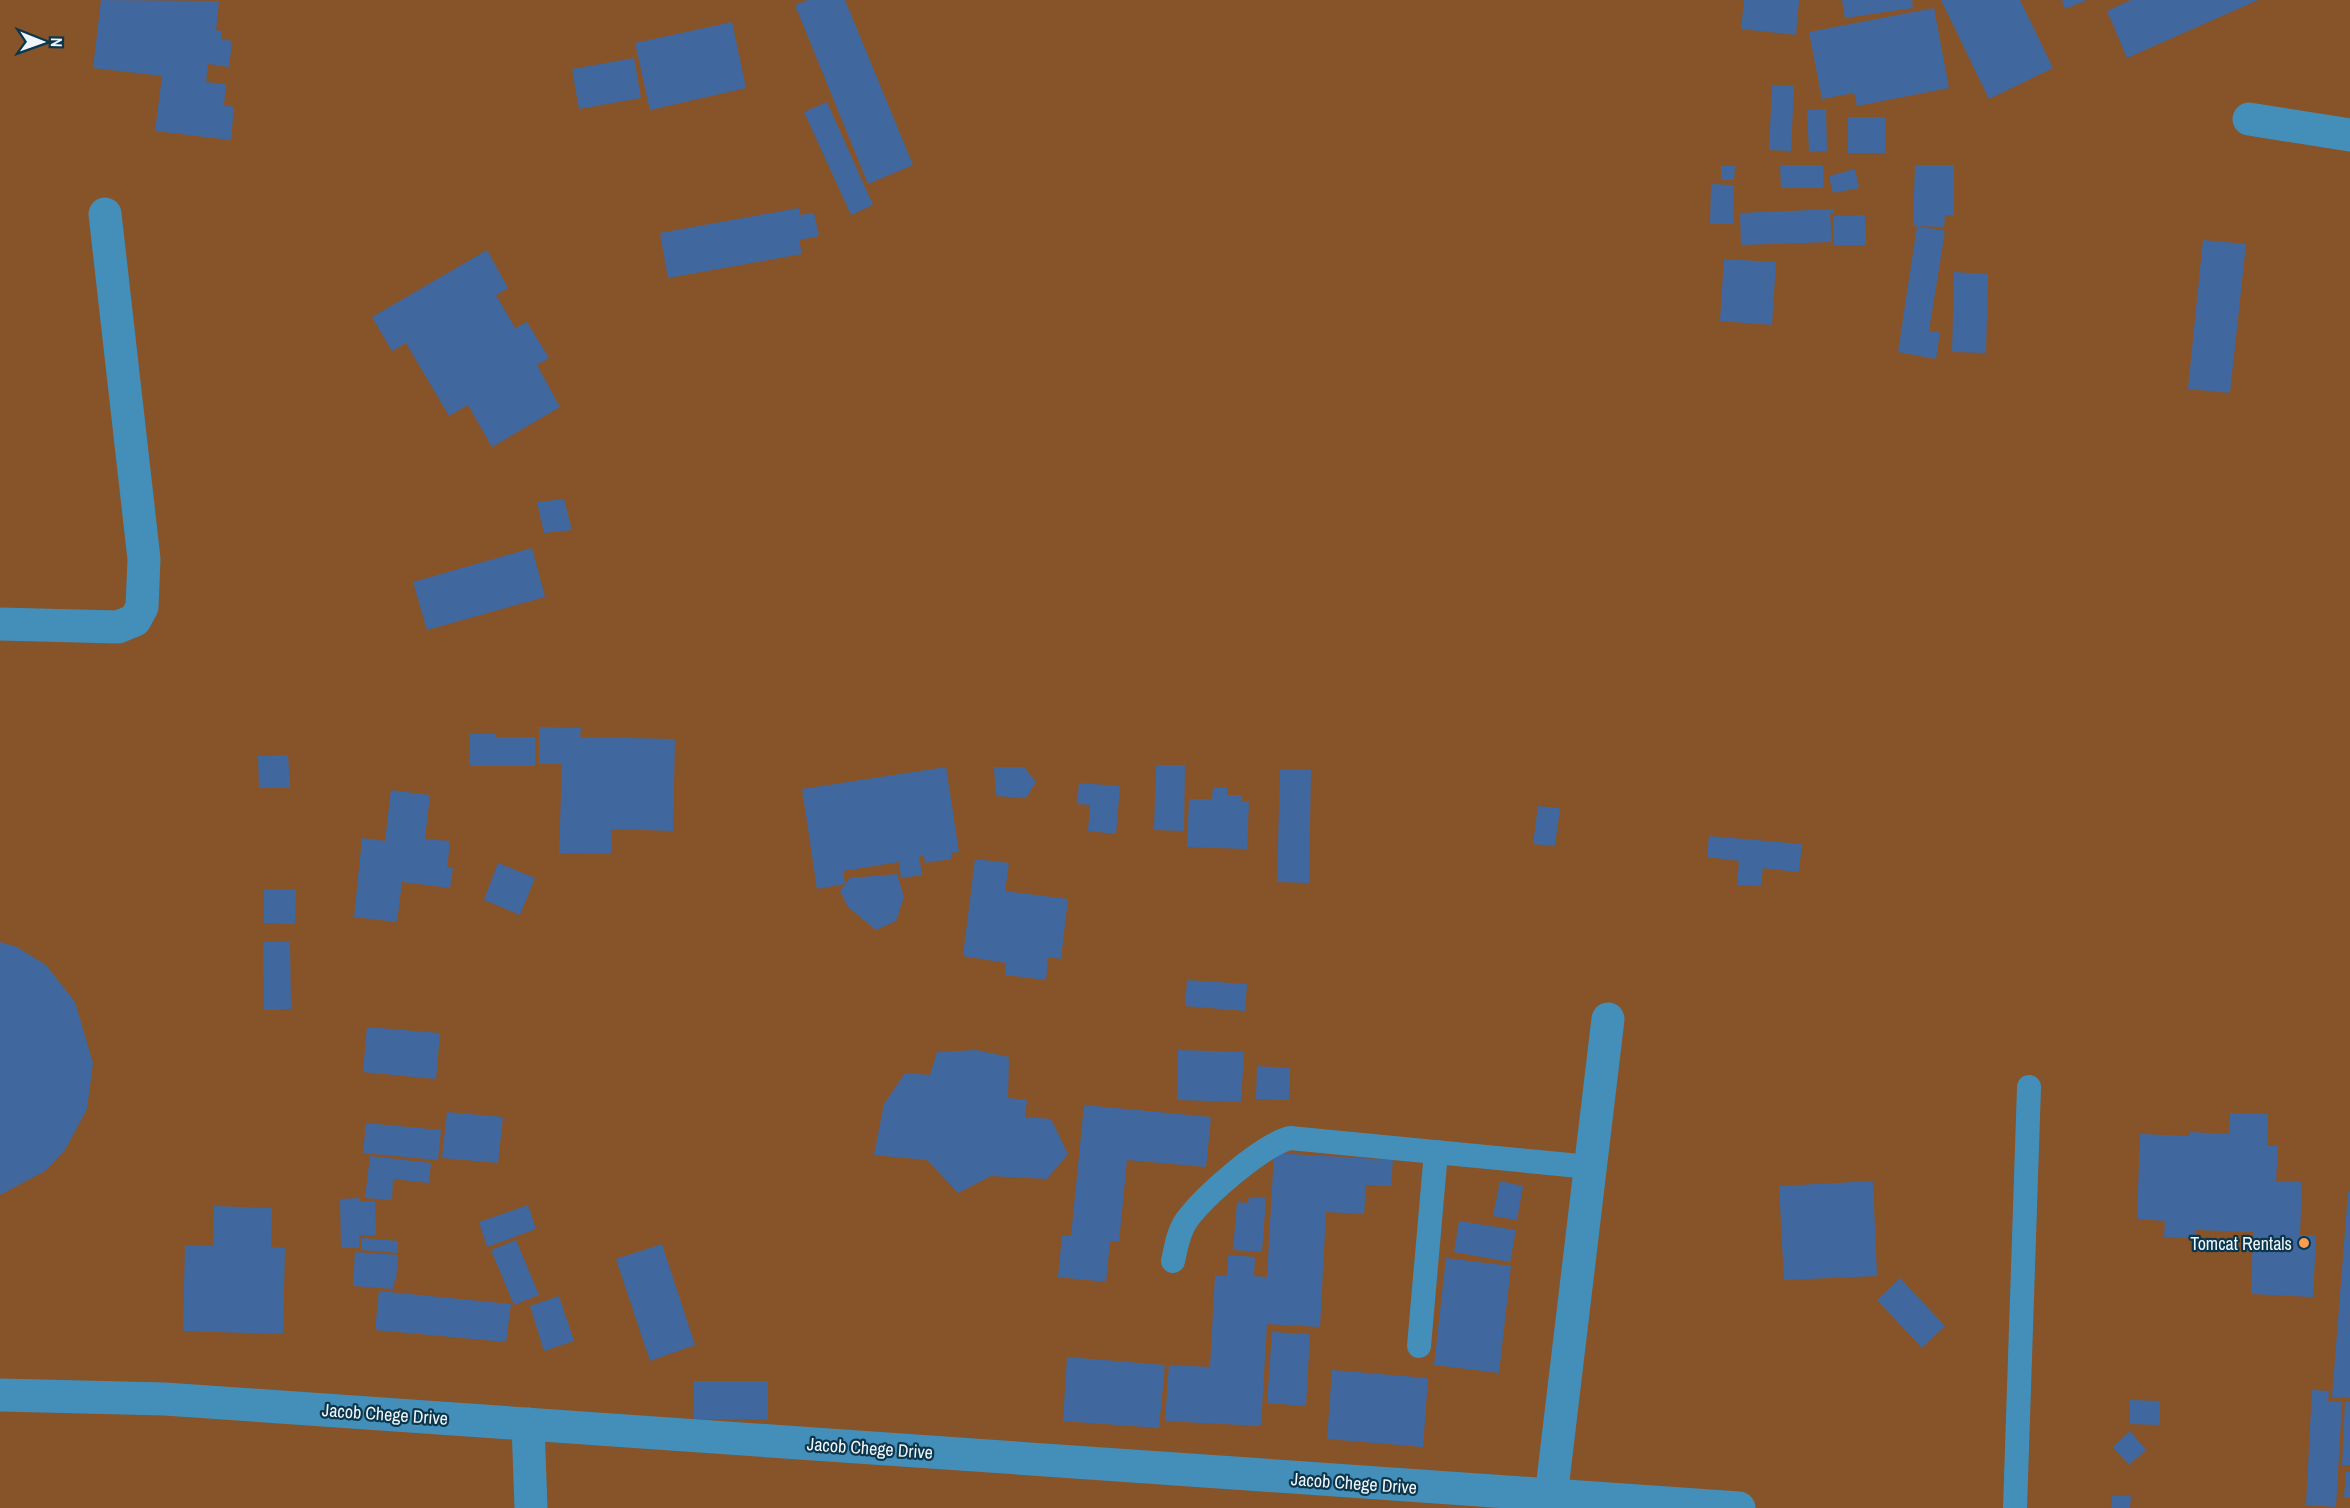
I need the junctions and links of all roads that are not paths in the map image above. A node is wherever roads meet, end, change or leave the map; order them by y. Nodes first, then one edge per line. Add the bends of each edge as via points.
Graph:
1 (2249, 119) dead end
2 (2350, 135) edge
3 (105, 214) dead end
4 (0, 624) edge
5 (1608, 1019) dead end
6 (2029, 1087) dead end
7 (1436, 1152) junction
8 (1590, 1167) junction
9 (1173, 1261) dead end
10 (1419, 1346) dead end
11 (0, 1395) edge
12 (528, 1424) junction
13 (1551, 1497) junction
14 (531, 1508) edge
15 (1739, 1508) edge
16 (2015, 1508) edge

1 - 2 street
3 - 4 street via 144,559 142,607 135,620 118,627
5 - 8 street
6 - 16 lane
7 - 8 lane
7 - 9 lane via 1290,1138 1280,1141 1242,1167 1186,1221
7 - 10 lane
8 - 13 street
11 - 12 street, Jacob Chege Drive via 165,1399
12 - 13 street, Jacob Chege Drive
12 - 14 street
13 - 15 street, Jacob Chege Drive

